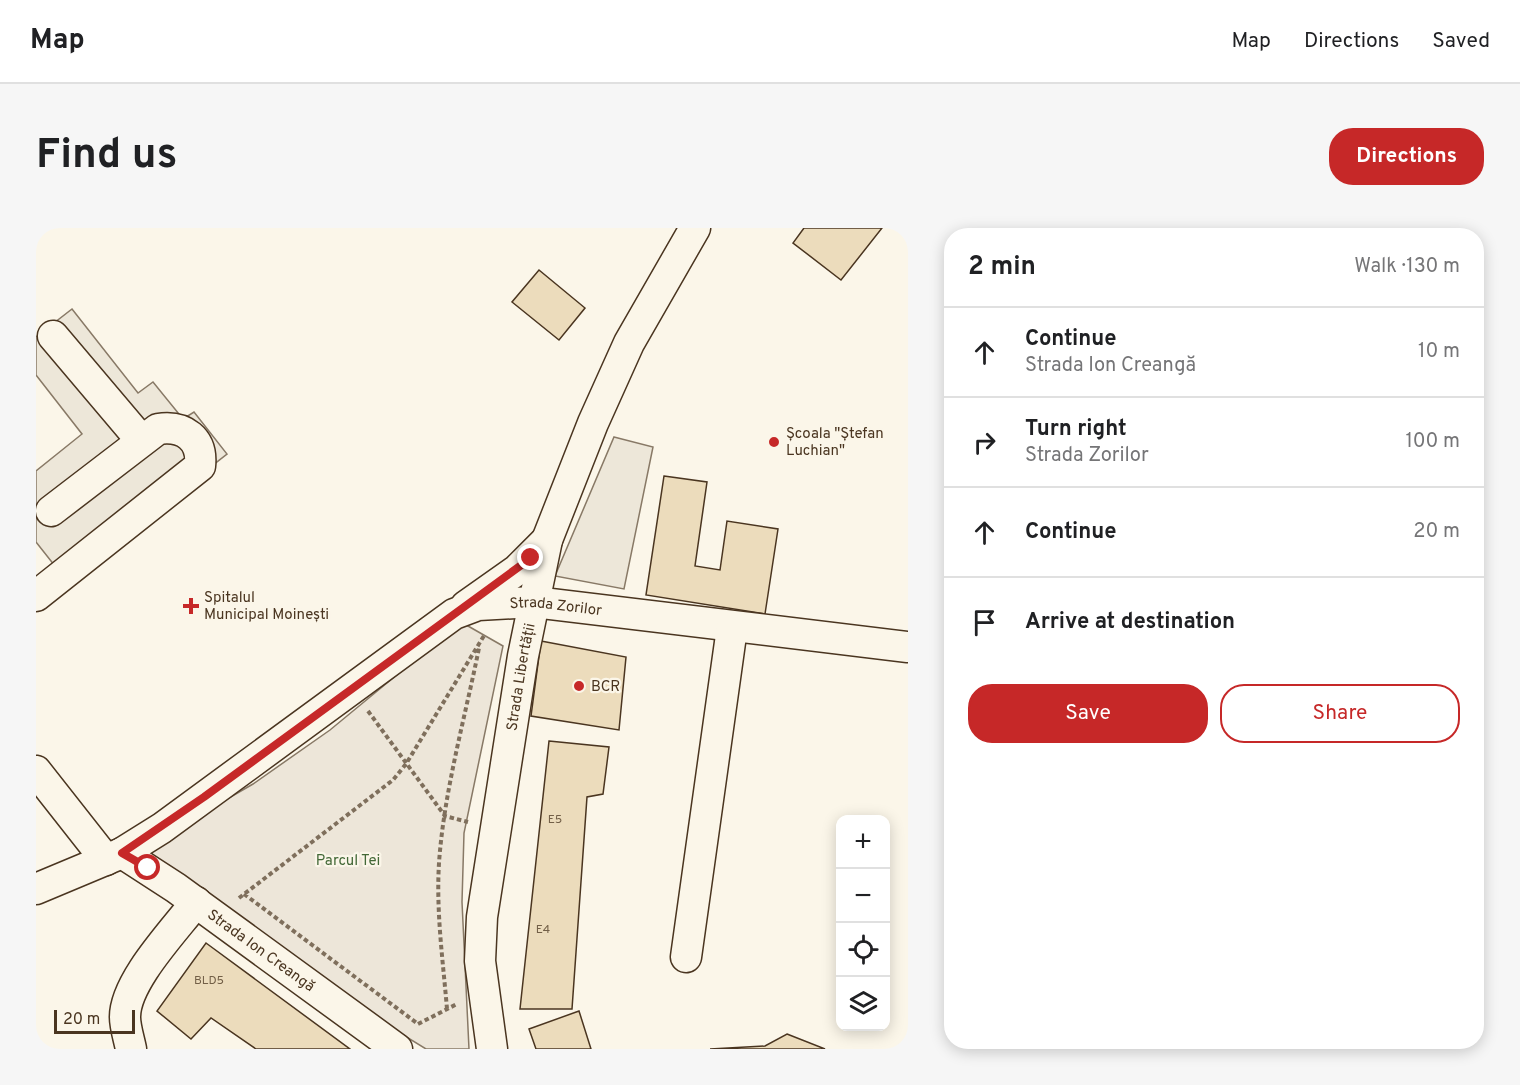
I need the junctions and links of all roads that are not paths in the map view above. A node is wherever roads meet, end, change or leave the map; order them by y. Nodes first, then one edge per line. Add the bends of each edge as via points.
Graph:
1 (695, 228) edge
2 (53, 336) dead end
3 (141, 440) junction
4 (51, 511) dead end
5 (547, 540) junction
6 (36, 596) edge
7 (534, 602) junction
8 (454, 614) junction
9 (732, 628) junction
10 (908, 648) edge
11 (36, 771) edge
12 (114, 857) junction
13 (36, 889) edge
14 (206, 909) junction
15 (686, 957) dead end
16 (391, 1045) edge
17 (131, 1049) edge
18 (492, 1049) edge

1 - 5 street, Strada Libertății via 629,343
2 - 3 street
3 - 4 street
3 - 6 street via 158,429 172,427 187,432 201,453 200,466
5 - 7 street, Strada Libertății
5 - 8 street via 517,570
7 - 8 street, Strada Zorilor via 478,605
7 - 9 street, Strada Zorilor
7 - 18 street, Strada Libertății via 482,917 480,961
8 - 12 street, Strada Zorilor via 179,816
9 - 10 street, Strada Zorilor
9 - 15 street
11 - 12 street, Strada Ion Creangă
12 - 13 street, Strada Zorilor
12 - 14 street, Strada Ion Creangă
14 - 16 street, Strada Ion Creangă
14 - 17 street via 137,980 125,1016

